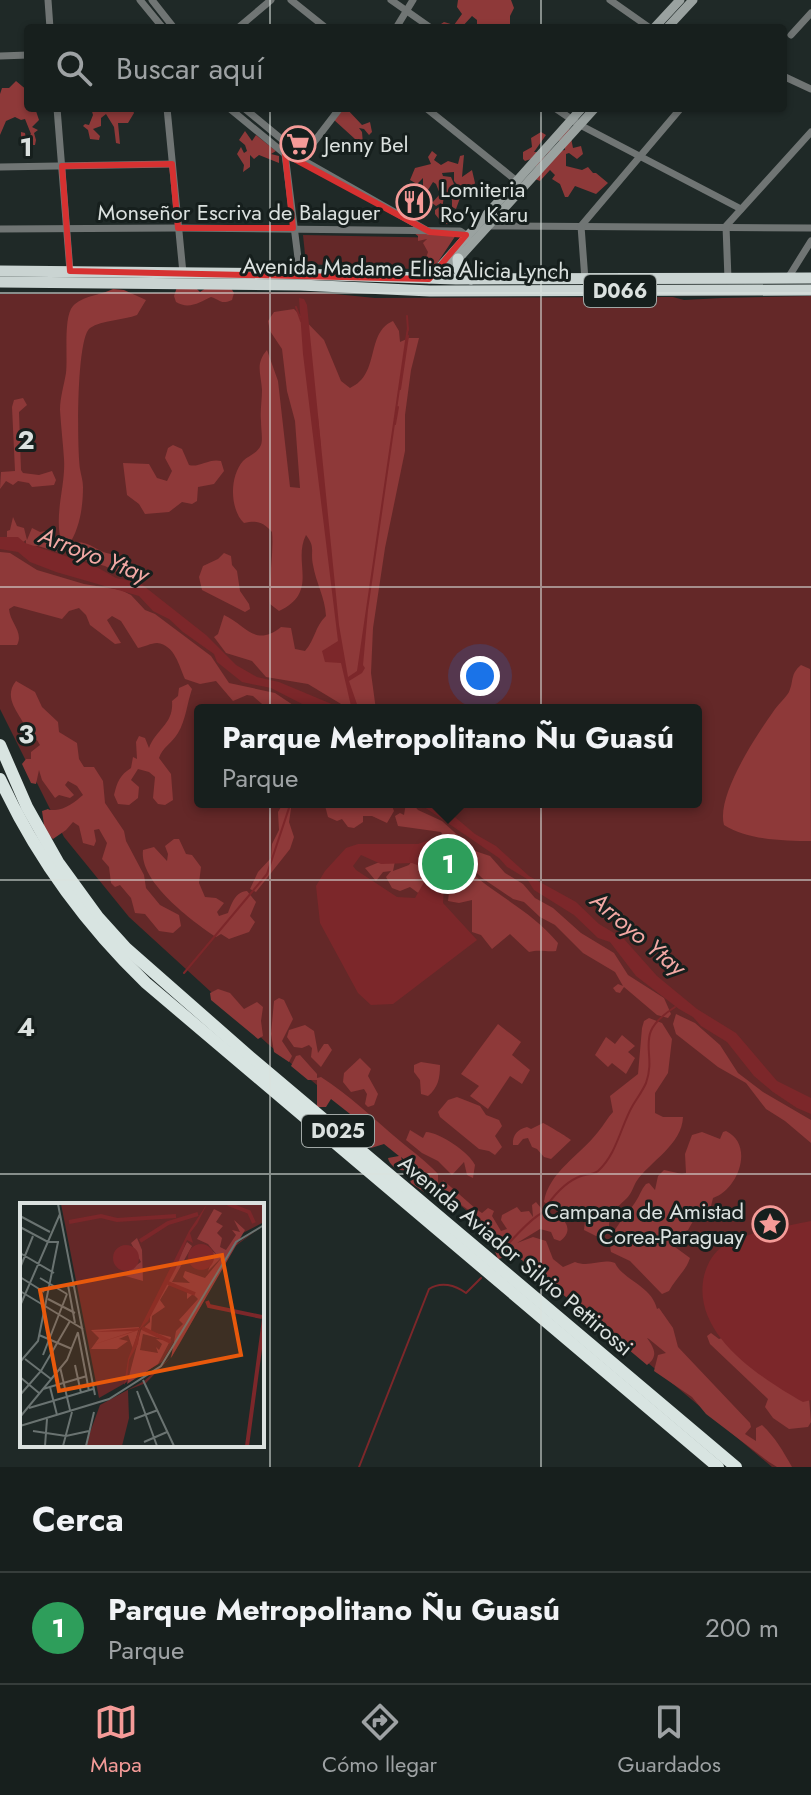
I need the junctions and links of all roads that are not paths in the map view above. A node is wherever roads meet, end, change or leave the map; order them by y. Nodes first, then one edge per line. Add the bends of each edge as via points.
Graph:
1 (48, 0) edge
2 (140, 0) edge
3 (152, 0) edge
4 (271, 0) edge
5 (291, 0) edge
6 (391, 0) edge
7 (413, 0) edge
8 (610, 0) edge
9 (680, 0) edge
10 (693, 0) edge
11 (406, 12) junction
12 (811, 13) edge
13 (50, 24) edge
14 (160, 24) edge
15 (171, 24) edge
16 (243, 24) edge
17 (321, 24) edge
18 (398, 24) edge
19 (425, 24) edge
20 (655, 24) edge
21 (665, 24) edge
22 (666, 24) edge
23 (791, 35) dead end
24 (24, 55) edge
25 (0, 56) edge
26 (787, 78) edge
27 (811, 89) edge
28 (57, 112) edge
29 (167, 112) edge
30 (235, 112) edge
31 (248, 112) edge
32 (337, 112) edge
33 (431, 112) edge
34 (561, 112) edge
35 (580, 112) edge
36 (590, 112) edge
37 (678, 112) edge
38 (576, 122) junction
39 (811, 132) edge
40 (287, 150) junction
41 (640, 156) junction
42 (301, 159) junction
43 (172, 164) junction
44 (62, 166) junction
45 (0, 167) edge
46 (516, 180) junction
47 (525, 187) junction
48 (741, 209) junction
49 (490, 226) junction
50 (581, 226) junction
51 (726, 226) junction
52 (67, 228) junction
53 (178, 228) junction
54 (293, 228) junction
55 (811, 228) edge
56 (0, 229) edge
57 (430, 232) junction
58 (466, 235) junction
59 (811, 241) edge
60 (472, 245) junction
61 (458, 259) junction
62 (0, 269) edge
63 (183, 273) junction
64 (300, 274) junction
65 (70, 277) junction
66 (788, 278) junction
67 (811, 278) edge
68 (434, 279) junction
69 (728, 279) junction
70 (472, 280) junction
71 (585, 280) junction
72 (0, 282) edge
73 (0, 288) edge
74 (377, 288) junction
75 (811, 290) edge
76 (0, 745) edge
77 (0, 753) edge
78 (0, 779) edge
79 (16, 783) junction
80 (718, 1467) edge
81 (736, 1467) edge

1 - 13 street
2 - 14 street
3 - 15 street
4 - 16 street
5 - 17 street
6 - 11 street
7 - 11 street
8 - 20 street
9 - 21 main road
10 - 22 main road
11 - 18 street
11 - 19 street
12 - 23 street
24 - 25 street
26 - 27 street
28 - 44 street
29 - 43 street
30 - 40 street
31 - 40 street
32 - 42 street
33 - 46 street
34 - 38 street
35 - 38 main road
36 - 38 main road
37 - 41 street
38 - 41 street
38 - 46 main road
38 - 47 main road
39 - 48 street
40 - 42 street
40 - 54 street
41 - 48 street
41 - 50 street
42 - 57 street
43 - 44 street
43 - 53 street
44 - 45 street
44 - 52 street
46 - 47 street
46 - 58 main road
47 - 49 main road
48 - 51 street
49 - 50 street
49 - 60 main road
50 - 51 street
50 - 71 street
51 - 55 street
51 - 69 street
52 - 53 street, Monseñor Escriva de Balaguer
52 - 56 street, Monseñor Escriva de Balaguer
52 - 65 street
53 - 54 street, Monseñor Escriva de Balaguer
53 - 63 street
54 - 57 street, Monseñor Escriva de Balaguer
54 - 64 street
57 - 58 street, Monseñor Escriva de Balaguer
58 - 60 street
58 - 68 main road
59 - 66 street
60 - 61 main road
61 - 68 main road
61 - 70 highway via 459,270
62 - 65 highway, Avenida Madame Elisa Alicia Lynch / D066
63 - 64 highway, Avenida Madame Elisa Alicia Lynch / D066
63 - 65 highway, Avenida Madame Elisa Alicia Lynch / D066
64 - 68 highway, Avenida Madame Elisa Alicia Lynch / D066
65 - 72 highway, Avenida Madame Elisa Alicia Lynch / D066
65 - 73 highway via 59,288
65 - 74 highway, Avenida Madame Elisa Alicia Lynch / D066
66 - 67 highway, Avenida Madame Elisa Alicia Lynch / D066
66 - 69 highway, Avenida Madame Elisa Alicia Lynch / D066
68 - 70 highway, Avenida Madame Elisa Alicia Lynch / D066
68 - 74 highway via 433,286
69 - 71 highway, Avenida Madame Elisa Alicia Lynch / D066
70 - 71 highway, Avenida Madame Elisa Alicia Lynch / D066
74 - 75 highway, Avenida Madame Elisa Alicia Lynch / D066
76 - 79 highway, Avenida Aviador Silvio Pettirossi / D025
77 - 79 highway
78 - 80 highway, Avenida Aviador Silvio Pettirossi / D025 via 55,879 118,957
79 - 81 highway, Avenida Aviador Silvio Pettirossi / D025 via 71,882 146,967

